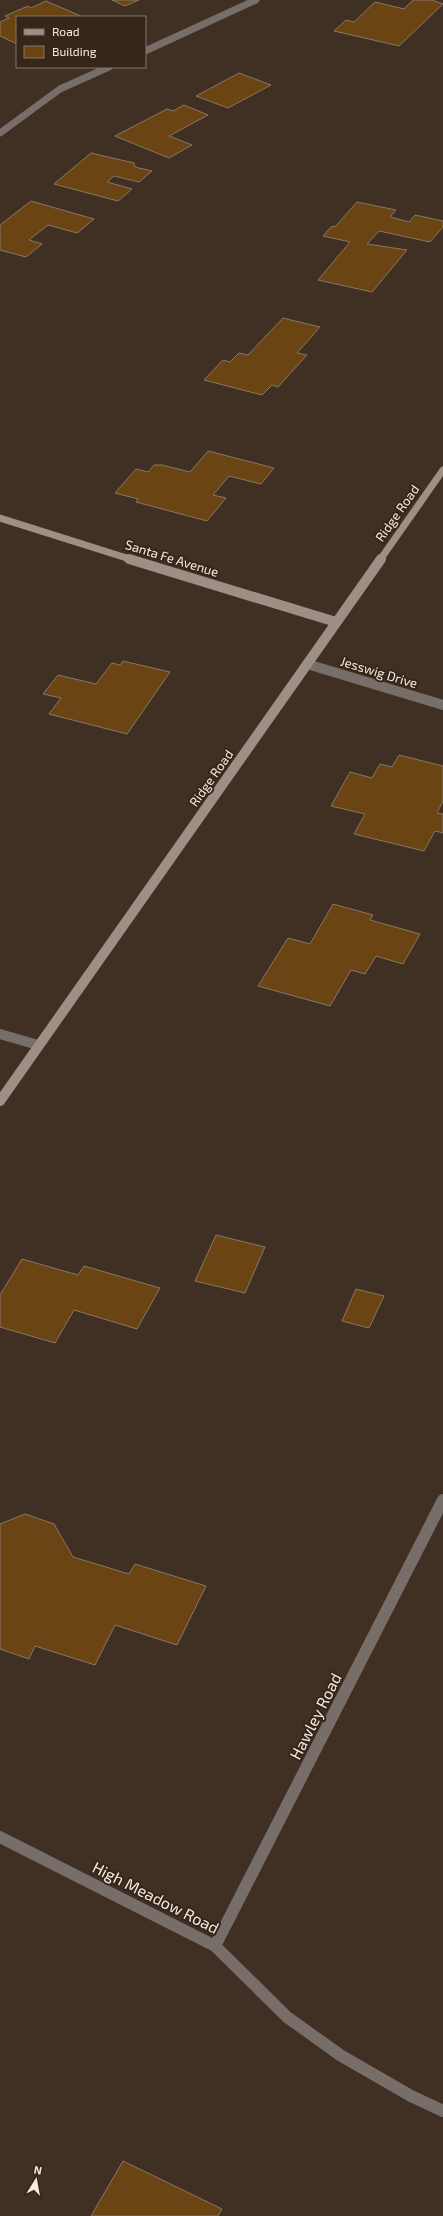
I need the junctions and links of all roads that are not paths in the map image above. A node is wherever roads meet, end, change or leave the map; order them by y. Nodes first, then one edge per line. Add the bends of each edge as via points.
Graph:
1 (256, 0) edge
2 (146, 51) edge
3 (107, 68) edge
4 (0, 133) edge
5 (443, 470) edge
6 (0, 518) edge
7 (336, 622) junction
8 (307, 664) junction
9 (443, 705) edge
10 (0, 1034) edge
11 (38, 1045) junction
12 (0, 1101) edge
13 (443, 1500) edge
14 (0, 1837) edge
15 (216, 1946) junction
16 (443, 2111) edge

1 - 2 street
3 - 4 street via 60,89
5 - 7 main road, Ridge Road
6 - 7 main road, Santa Fe Avenue
7 - 8 main road, Ridge Road
8 - 9 street, Jesswig Drive
8 - 11 main road, Ridge Road
10 - 11 street
11 - 12 main road, Ridge Road
13 - 15 street, Hawley Road
14 - 15 street, High Meadow Road
15 - 16 street, High Meadow Road via 287,2017 340,2055 411,2096

